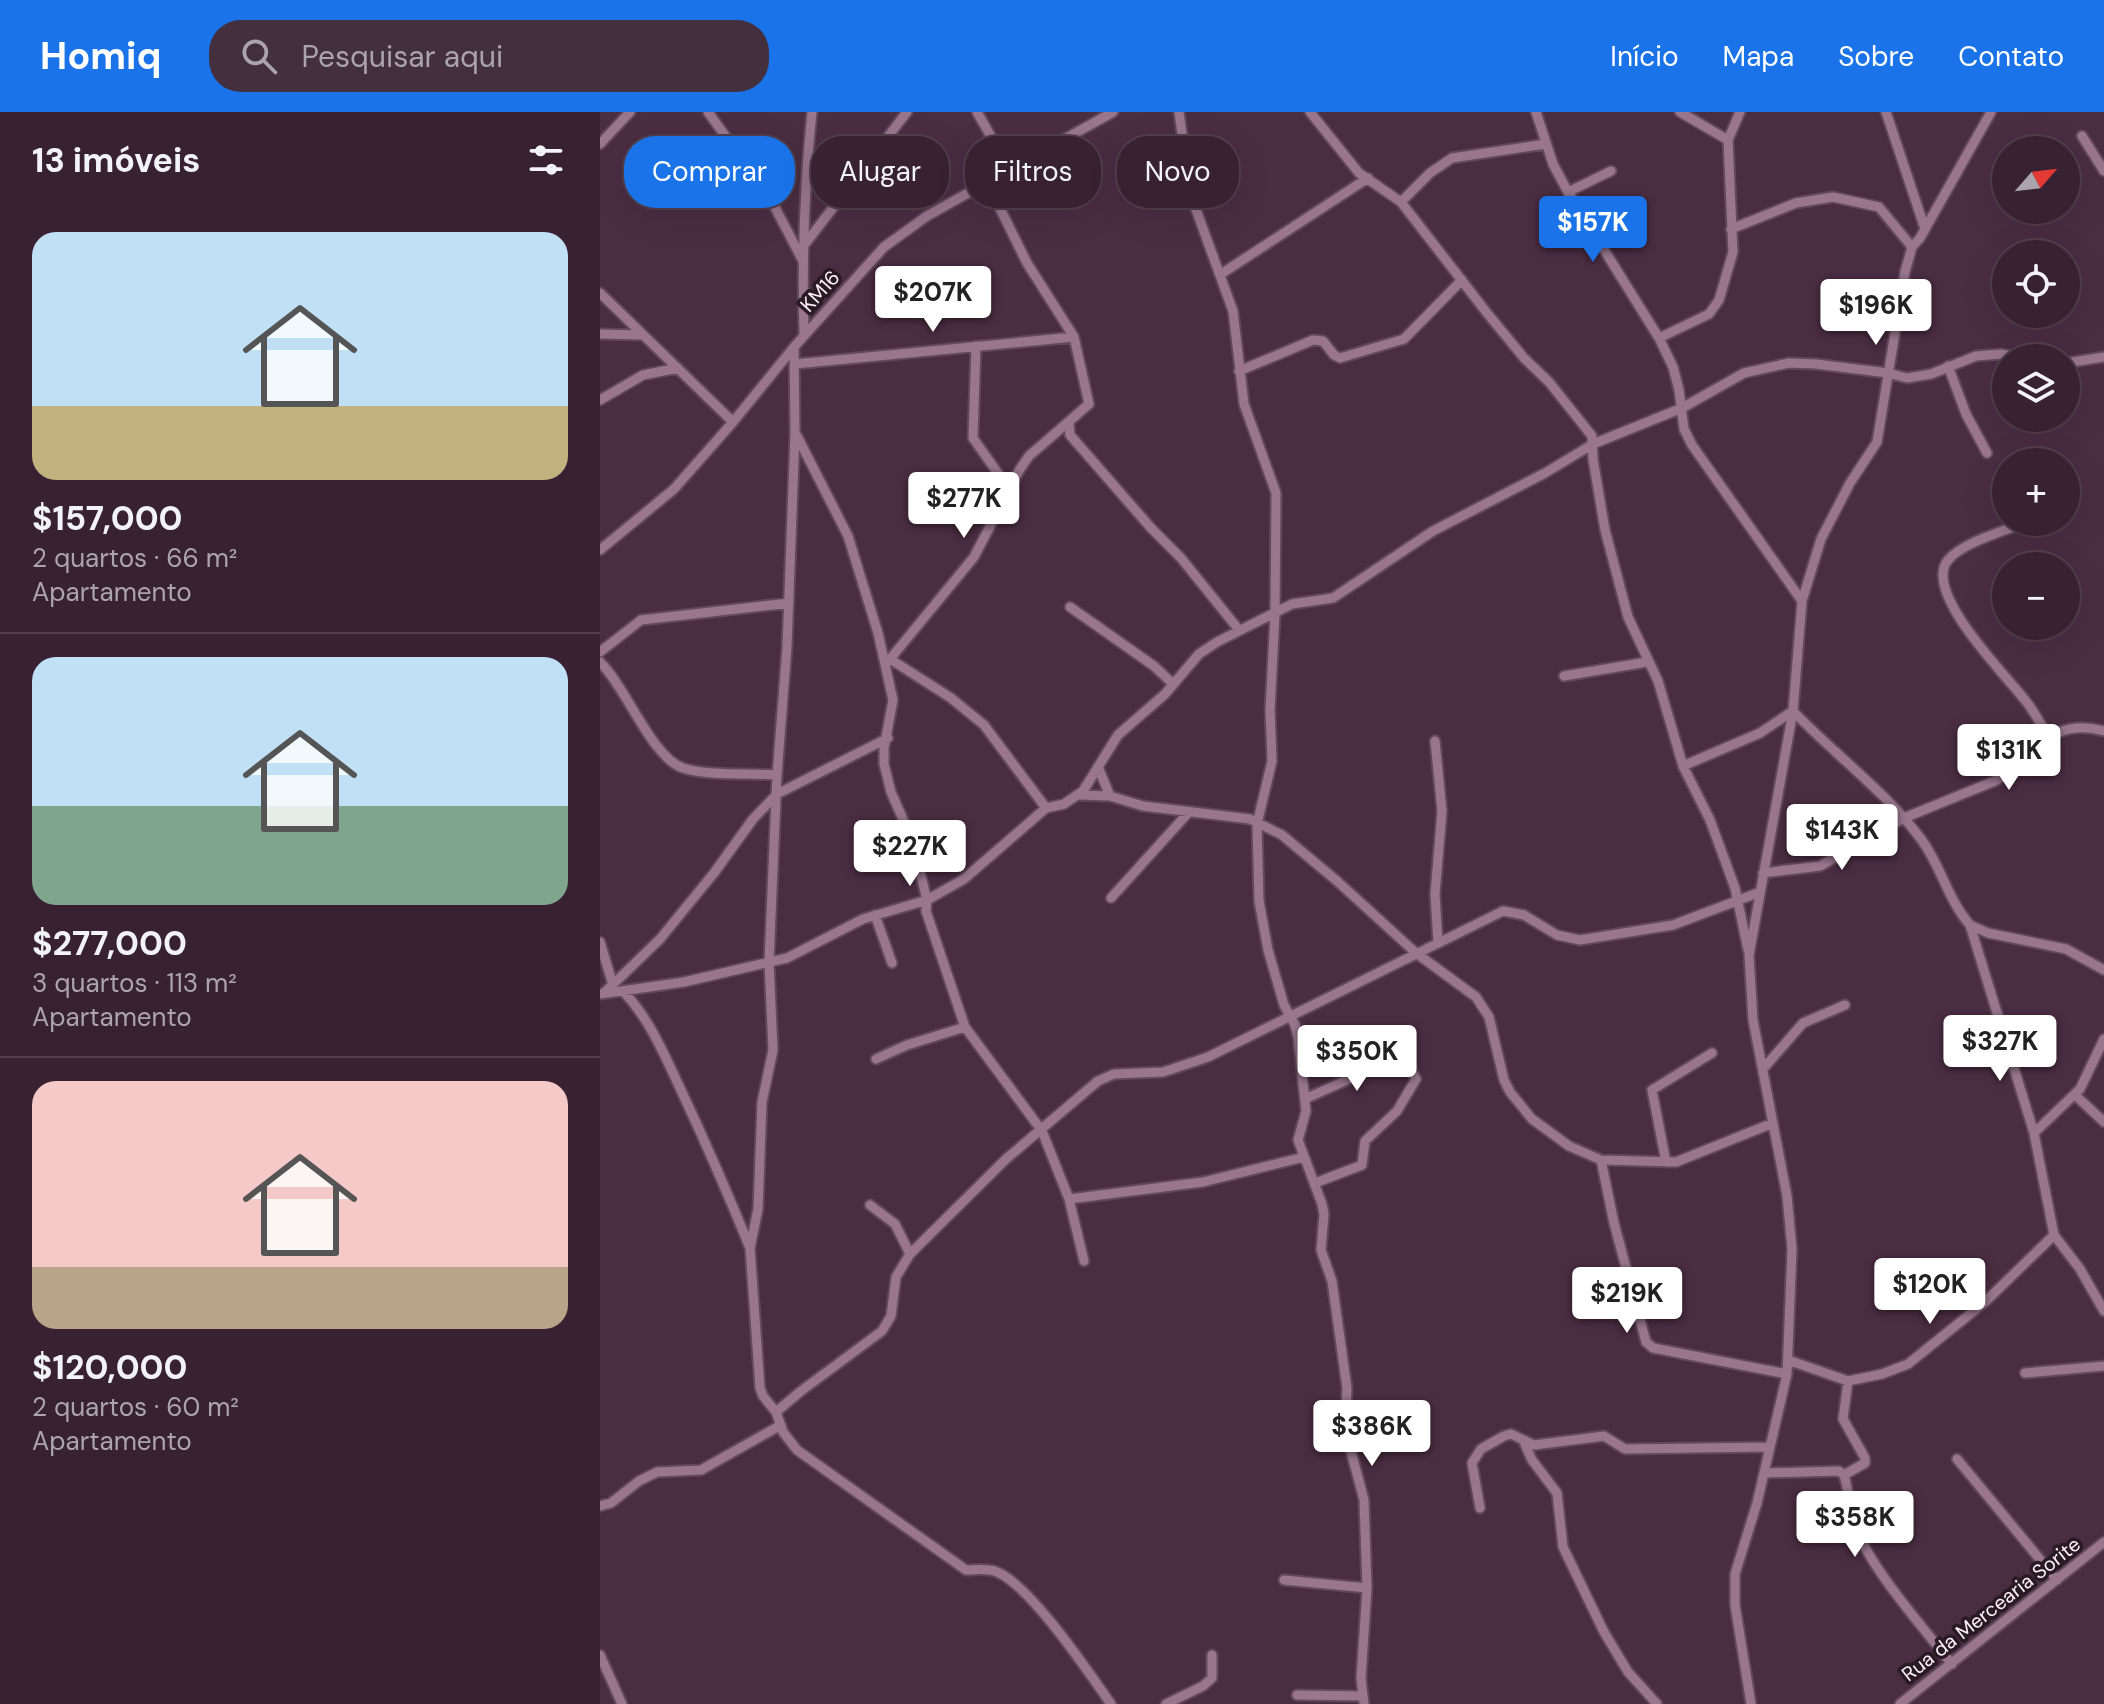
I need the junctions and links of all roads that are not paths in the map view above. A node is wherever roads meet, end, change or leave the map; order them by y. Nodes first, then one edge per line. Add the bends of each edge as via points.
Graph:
1 (630, 112) edge
2 (708, 112) edge
3 (812, 112) edge
4 (907, 112) edge
5 (977, 112) edge
6 (1113, 112) edge
7 (1179, 112) edge
8 (1310, 112) edge
9 (1536, 112) edge
10 (1680, 112) edge
11 (1740, 112) edge
12 (1886, 112) edge
13 (1991, 112) edge
14 (991, 136) edge
15 (1070, 136) edge
16 (2082, 136) dead end
17 (1728, 140) junction
18 (600, 144) edge
19 (1546, 144) junction
20 (1611, 171) dead end
21 (2104, 171) edge
22 (1368, 178) junction
23 (1568, 192) junction
24 (965, 194) edge
25 (1401, 202) junction
26 (1000, 208) edge
27 (1731, 229) junction
28 (1925, 229) junction
29 (805, 244) junction
30 (1912, 247) junction
31 (802, 259) junction
32 (1221, 274) junction
33 (1462, 280) junction
34 (600, 293) edge
35 (600, 334) edge
36 (643, 335) junction
37 (804, 336) junction
38 (1074, 337) junction
39 (1659, 338) junction
40 (976, 346) junction
41 (794, 347) junction
42 (1992, 354) edge
43 (2104, 357) edge
44 (2080, 361) edge
45 (795, 364) junction
46 (1948, 366) junction
47 (678, 368) junction
48 (1239, 371) junction
49 (1888, 373) junction
50 (600, 400) edge
51 (1682, 408) junction
52 (733, 422) junction
53 (1069, 423) junction
54 (795, 433) junction
55 (1056, 434) junction
56 (1070, 435) junction
57 (1593, 444) junction
58 (1987, 453) dead end
59 (1009, 489) junction
60 (1992, 536) edge
61 (600, 550) edge
62 (1274, 589) junction
63 (1802, 601) junction
64 (789, 603) junction
65 (1292, 604) junction
66 (1070, 607) dead end
67 (1275, 614) junction
68 (1239, 630) junction
69 (600, 652) edge
70 (888, 661) junction
71 (600, 662) edge
72 (1647, 662) junction
73 (1564, 676) dead end
74 (1173, 684) junction
75 (1793, 711) junction
76 (2104, 731) edge
77 (2048, 737) junction
78 (888, 738) junction
79 (1435, 741) dead end
80 (1683, 766) junction
81 (1098, 767) junction
82 (777, 775) junction
83 (777, 794) junction
84 (1079, 795) junction
85 (1110, 796) junction
86 (1046, 808) junction
87 (1188, 813) junction
88 (1904, 818) junction
89 (1257, 824) junction
90 (1763, 873) junction
91 (1760, 892) junction
92 (1111, 898) dead end
93 (927, 900) junction
94 (1737, 900) junction
95 (875, 915) junction
96 (1970, 925) junction
97 (600, 942) edge
98 (1438, 943) junction
99 (1416, 953) junction
100 (1749, 955) junction
101 (769, 962) junction
102 (892, 963) dead end
103 (2104, 970) edge
104 (613, 985) junction
105 (624, 992) junction
106 (602, 994) edge
107 (1845, 1005) dead end
108 (1290, 1016) junction
109 (965, 1027) junction
110 (2104, 1039) edge
111 (1712, 1053) dead end
112 (876, 1059) dead end
113 (1763, 1069) junction
114 (2075, 1095) junction
115 (1305, 1099) junction
116 (2104, 1122) edge
117 (1773, 1123) junction
118 (1042, 1131) junction
119 (2034, 1133) junction
120 (1304, 1157) junction
121 (1601, 1160) junction
122 (1666, 1162) junction
123 (1315, 1183) junction
124 (1069, 1199) junction
125 (870, 1205) dead end
126 (2054, 1235) junction
127 (750, 1248) junction
128 (910, 1254) junction
129 (1084, 1261) dead end
130 (2104, 1311) edge
131 (1788, 1360) junction
132 (2104, 1366) edge
133 (2025, 1373) dead end
134 (1787, 1374) junction
135 (1848, 1381) junction
136 (776, 1412) junction
137 (781, 1425) junction
138 (1523, 1440) junction
139 (1770, 1447) junction
140 (1957, 1459) dead end
141 (1764, 1473) junction
142 (1844, 1475) junction
143 (600, 1506) edge
144 (1480, 1508) dead end
145 (2104, 1542) edge
146 (1284, 1580) dead end
147 (2057, 1580) junction
148 (1367, 1588) junction
149 (600, 1655) edge
150 (1212, 1655) dead end
151 (1952, 1664) junction
152 (1297, 1695) dead end
153 (1364, 1700) edge
154 (622, 1704) edge
155 (1111, 1704) edge
156 (1166, 1704) edge
157 (1657, 1704) edge
158 (1751, 1704) edge
159 (1900, 1704) edge

1 - 18 street
2 - 31 street via 770,198
3 - 29 street
4 - 29 street
5 - 14 street
6 - 15 street, KM16
7 - 32 street via 1190,193
8 - 22 street
9 - 19 street
10 - 17 street
11 - 17 street
12 - 28 street
13 - 28 street
16 - 21 street
17 - 27 street
19 - 23 street
19 - 25 street via 1452,158
20 - 23 street
22 - 25 street
22 - 32 street
23 - 39 street
24 - 37 street, KM16 via 884,247
25 - 33 street
26 - 38 street
27 - 30 street via 1796,203 1833,197 1879,207
27 - 39 street via 1733,252 1715,309
28 - 30 street
29 - 31 street
30 - 49 street
31 - 37 street
32 - 48 street via 1236,325
33 - 48 street via 1394,344 1340,358 1323,341 1313,340
33 - 57 street via 1576,415
34 - 36 street
35 - 36 street
36 - 47 street
37 - 41 street, KM16
38 - 40 street
38 - 53 street via 1089,404
39 - 51 street via 1673,367
40 - 45 street
40 - 59 street via 973,438
41 - 45 street
41 - 52 street, KM16
42 - 46 street
43 - 44 street
45 - 54 street
46 - 49 street via 1918,377
46 - 58 street
47 - 50 street via 643,375
47 - 52 street
48 - 62 street via 1247,417 1276,493
49 - 51 street via 1775,365 1744,373
49 - 63 street via 1877,442 1821,539
51 - 57 street
51 - 63 street via 1692,445
52 - 61 street, KM16 via 674,489
53 - 55 street
53 - 56 street
54 - 64 street
54 - 70 street via 848,536
55 - 56 street
55 - 59 street via 1029,456
56 - 68 street
57 - 65 street via 1433,531 1333,598
57 - 72 street via 1605,530 1628,617
59 - 70 street via 974,557
60 - 77 street via 1948,560 1941,574 1944,590
62 - 65 street
62 - 67 street
63 - 75 street
64 - 69 street via 641,620
64 - 82 street
65 - 67 street
66 - 74 street
67 - 68 street
67 - 89 street via 1272,761
68 - 74 street via 1199,654
70 - 78 street via 893,700
70 - 86 street via 951,698 984,725
71 - 82 street via 673,764 690,770
72 - 73 street
72 - 80 street via 1658,681
74 - 81 street via 1118,735
75 - 80 street via 1760,733
75 - 88 street
75 - 90 street
76 - 77 street via 2085,727
77 - 88 street via 2004,776
78 - 83 street
78 - 93 street via 887,778
79 - 98 street via 1442,811 1435,894
80 - 94 street via 1710,820
81 - 84 street
81 - 85 street
82 - 83 street
83 - 101 street
83 - 104 street via 660,939
84 - 85 street
84 - 86 street
85 - 87 street
86 - 93 street via 964,879
87 - 89 street
87 - 92 street
88 - 90 street via 1820,866
88 - 96 street via 1933,857 1958,912
89 - 99 street via 1282,835
89 - 108 street via 1263,928
90 - 91 street
91 - 94 street
91 - 100 street
93 - 95 street
93 - 109 street via 926,911
94 - 98 street via 1673,925 1580,940 1503,911
94 - 100 street
95 - 101 street
95 - 102 street
96 - 103 street via 2066,949
96 - 119 street
97 - 104 street
98 - 99 street
99 - 108 street
99 - 121 street via 1484,1006 1504,1080 1522,1107 1561,1141
100 - 113 street
101 - 105 street
101 - 127 street via 773,1050 762,1102 758,1209
104 - 106 street
105 - 106 street
105 - 127 street via 654,1033
107 - 113 street via 1803,1023
108 - 115 street via 1298,1037
108 - 118 street via 1208,1057 1163,1072 1106,1077
109 - 112 street
109 - 118 street
110 - 114 street
111 - 122 street via 1652,1090
113 - 117 street
114 - 116 street
114 - 119 street
115 - 120 street via 1298,1140
115 - 123 street via 1390,1061 1405,1058 1415,1074 1401,1106 1365,1141 1362,1165
117 - 122 street via 1685,1160
117 - 131 street via 1792,1249
118 - 124 street
118 - 128 street
119 - 126 street
120 - 123 street
120 - 124 street via 1180,1186
121 - 122 street
121 - 134 street via 1646,1342 1653,1348
123 - 148 street via 1324,1214 1321,1250 1342,1343 1345,1429 1364,1500
124 - 129 street
125 - 128 street via 899,1229
126 - 130 street
126 - 135 street via 1985,1302 1917,1357 1893,1370
127 - 136 street via 757,1371 763,1396
128 - 136 street via 896,1277 889,1323
131 - 134 street
131 - 135 street
132 - 133 street
134 - 139 street
135 - 142 street via 1843,1419 1865,1463
136 - 137 street
137 - 143 street via 701,1470 657,1472
137 - 155 street via 797,1450 966,1570 1001,1573 1054,1627
138 - 139 street via 1534,1445 1604,1436 1625,1449
138 - 144 street via 1511,1434 1477,1453 1472,1463
138 - 157 street via 1557,1493 1563,1547 1604,1632 1628,1672
139 - 141 street
140 - 147 street
141 - 142 street
141 - 158 street via 1734,1590
142 - 151 street via 1859,1535
145 - 147 street, Rua da Mercearia Sorite
146 - 148 street
147 - 151 street, Rua da Mercearia Sorite
148 - 153 street
149 - 154 street
150 - 156 street via 1212,1678
151 - 159 street, Rua da Mercearia Sorite
152 - 153 street

